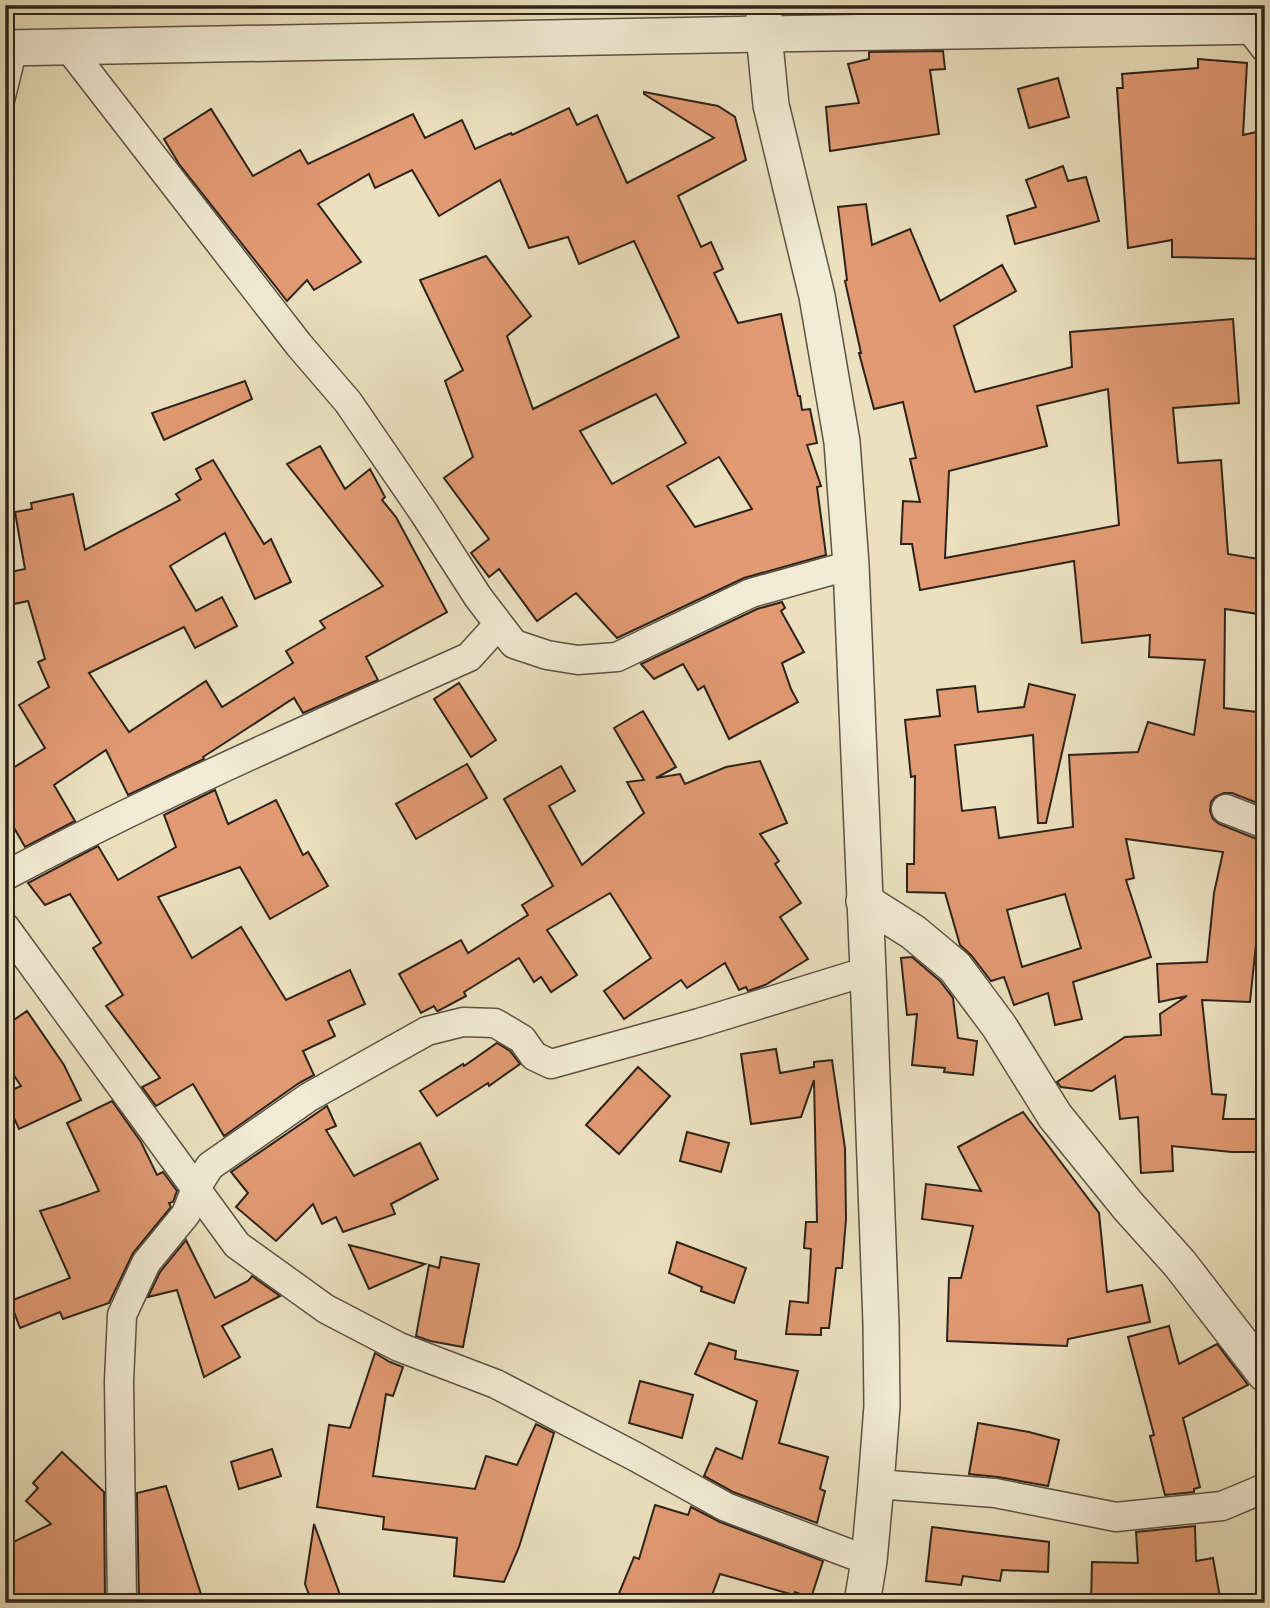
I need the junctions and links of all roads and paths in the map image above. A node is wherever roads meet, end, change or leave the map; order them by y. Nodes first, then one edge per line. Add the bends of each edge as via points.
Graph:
1 (764, 19) edge
2 (1243, 26) edge
3 (68, 47) junction
4 (13, 48) edge
5 (5, 108) edge
6 (850, 565) junction
7 (498, 625) junction
8 (1226, 808) dead end
9 (1265, 824) edge
10 (5, 876) edge
11 (864, 901) junction
12 (5, 927) edge
13 (868, 971) junction
14 (196, 1188) junction
15 (1265, 1374) edge
16 (876, 1483) junction
17 (1265, 1488) edge
18 (869, 1561) junction
19 (122, 1603) edge
20 (862, 1603) edge

1 - 2 street
1 - 3 street
1 - 6 street via 771,105 817,296 842,442
3 - 4 street
3 - 7 street via 348,402
4 - 5 lane
6 - 7 street via 751,593 617,657 578,660 547,655 514,644
6 - 11 street
7 - 10 street via 469,657 172,791
8 - 9 street
11 - 13 street
11 - 15 street via 913,932 955,967 999,1026 1055,1116 1180,1264
12 - 14 street
13 - 14 street via 551,1064 534,1056 523,1039 495,1023 463,1022 427,1031 309,1097 210,1166
13 - 16 street via 881,1323 882,1406
14 - 18 street via 237,1245 326,1309 399,1347 496,1384 726,1507
14 - 19 street via 186,1214 146,1263 122,1315 118,1381
16 - 17 street via 995,1493 1116,1517 1222,1506
16 - 18 street
18 - 20 street

